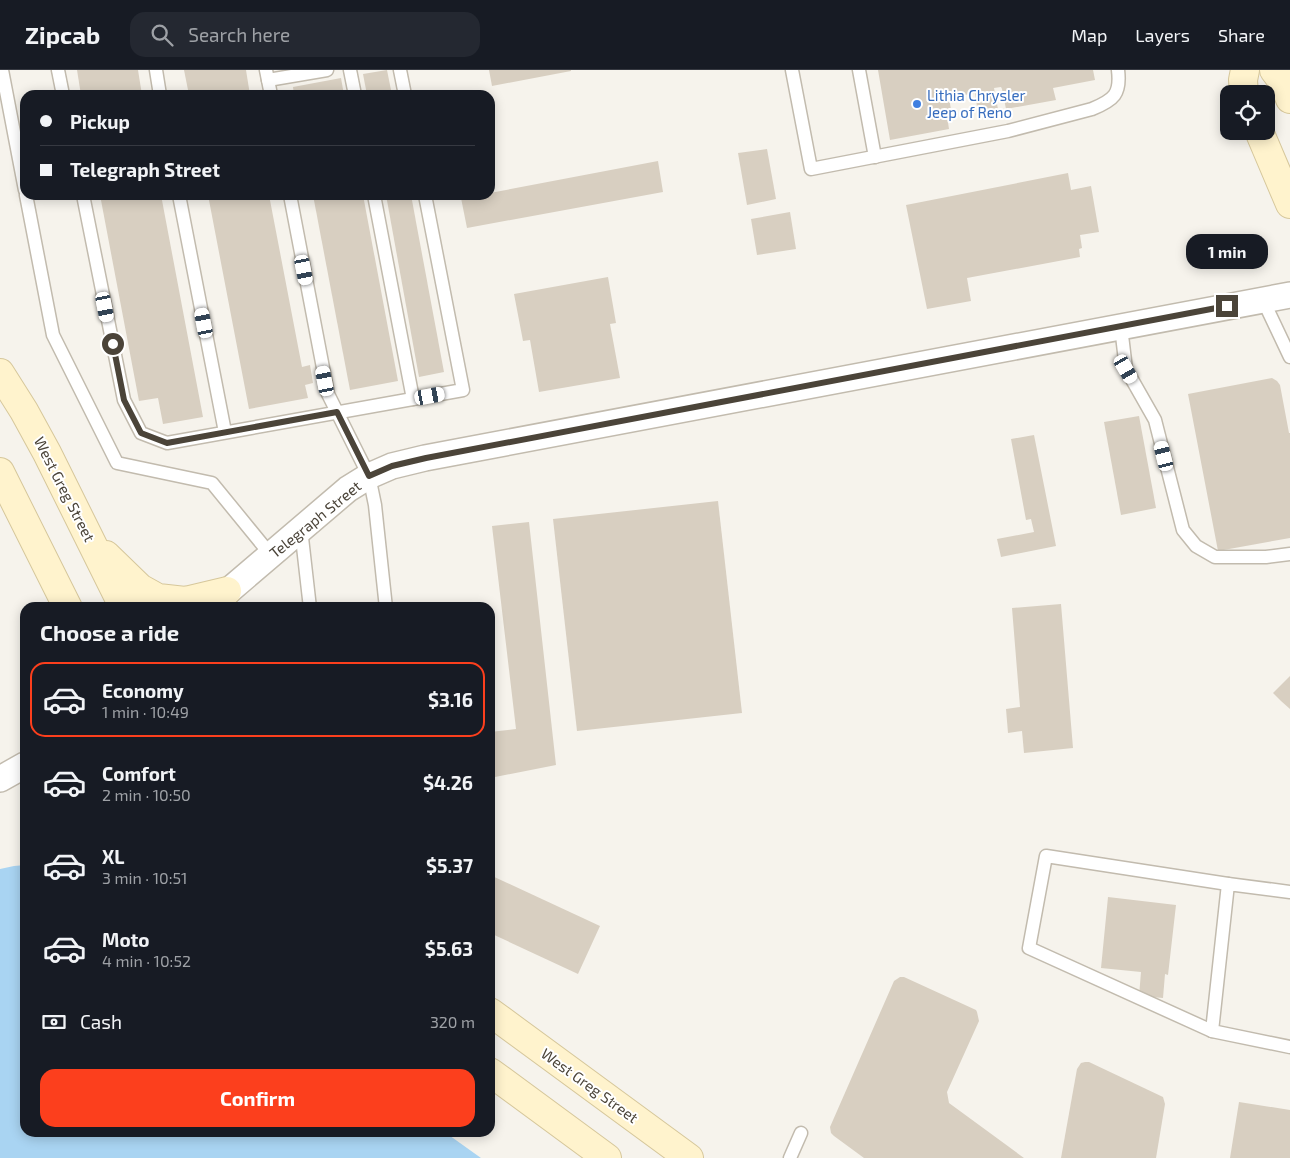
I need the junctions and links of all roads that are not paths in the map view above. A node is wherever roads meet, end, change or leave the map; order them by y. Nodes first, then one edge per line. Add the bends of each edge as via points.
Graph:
1 (2, 70) edge
2 (58, 70) edge
3 (156, 70) edge
4 (327, 70) edge
5 (350, 70) edge
6 (400, 70) edge
7 (792, 70) edge
8 (859, 70) edge
9 (1245, 70) edge
10 (1274, 70) edge
11 (1118, 71) edge
12 (267, 75) edge
13 (1243, 85) edge
14 (62, 90) edge
15 (159, 90) edge
16 (270, 90) edge
17 (354, 90) edge
18 (404, 90) edge
19 (1290, 99) edge
20 (1263, 140) edge
21 (875, 156) junction
22 (20, 164) edge
23 (27, 200) edge
24 (84, 200) edge
25 (180, 200) edge
26 (291, 200) edge
27 (375, 200) edge
28 (426, 200) edge
29 (1290, 204) edge
30 (1290, 295) edge
31 (1263, 300) junction
32 (1121, 327) junction
33 (1290, 357) edge
34 (0, 373) edge
35 (413, 399) junction
36 (337, 412) junction
37 (225, 432) junction
38 (0, 472) edge
39 (369, 476) junction
40 (301, 529) junction
41 (91, 541) junction
42 (270, 554) junction
43 (1290, 554) edge
44 (218, 599) edge
45 (65, 602) edge
46 (121, 602) edge
47 (309, 602) edge
48 (385, 602) edge
49 (20, 768) edge
50 (0, 779) edge
51 (1228, 884) junction
52 (1290, 892) edge
53 (495, 1016) edge
54 (1212, 1032) junction
55 (1290, 1047) edge
56 (495, 1076) edge
57 (802, 1133) dead end
58 (585, 1142) junction
59 (607, 1158) edge
60 (620, 1158) edge
61 (689, 1158) edge
62 (790, 1158) edge

1 - 22 lane
2 - 14 lane
3 - 15 lane
4 - 12 lane
5 - 17 lane
6 - 18 lane
7 - 21 lane via 811,169
8 - 21 lane
9 - 13 main road
10 - 19 main road
11 - 21 lane via 1119,85 1114,97 1092,109 1008,131
12 - 16 lane
20 - 29 main road
23 - 42 lane via 53,335 117,463 212,483
24 - 37 lane via 124,400 141,433 167,443
25 - 37 lane
26 - 36 lane via 328,394
27 - 35 lane
28 - 35 lane via 463,390
30 - 31 street, Telegraph Street
31 - 32 street, Telegraph Street
31 - 33 lane
32 - 39 street, Telegraph Street via 426,458 392,466
32 - 43 lane via 1126,369 1155,420 1183,530 1196,546 1215,557
34 - 41 main road, West Greg Street via 38,436
35 - 36 lane
36 - 37 lane
36 - 39 lane
38 - 45 main road
39 - 40 street, Telegraph Street via 348,489
39 - 48 lane
40 - 42 street, Telegraph Street
40 - 47 lane
41 - 44 main road via 140,588 158,598 185,601
41 - 46 main road, West Greg Street
42 - 44 street, Telegraph Street
49 - 50 street
51 - 52 lane
51 - 54 lane
51 - 54 lane via 1046,856 1029,948
53 - 61 main road, West Greg Street
54 - 55 lane
56 - 58 main road
57 - 62 lane
58 - 59 main road
58 - 60 main road

